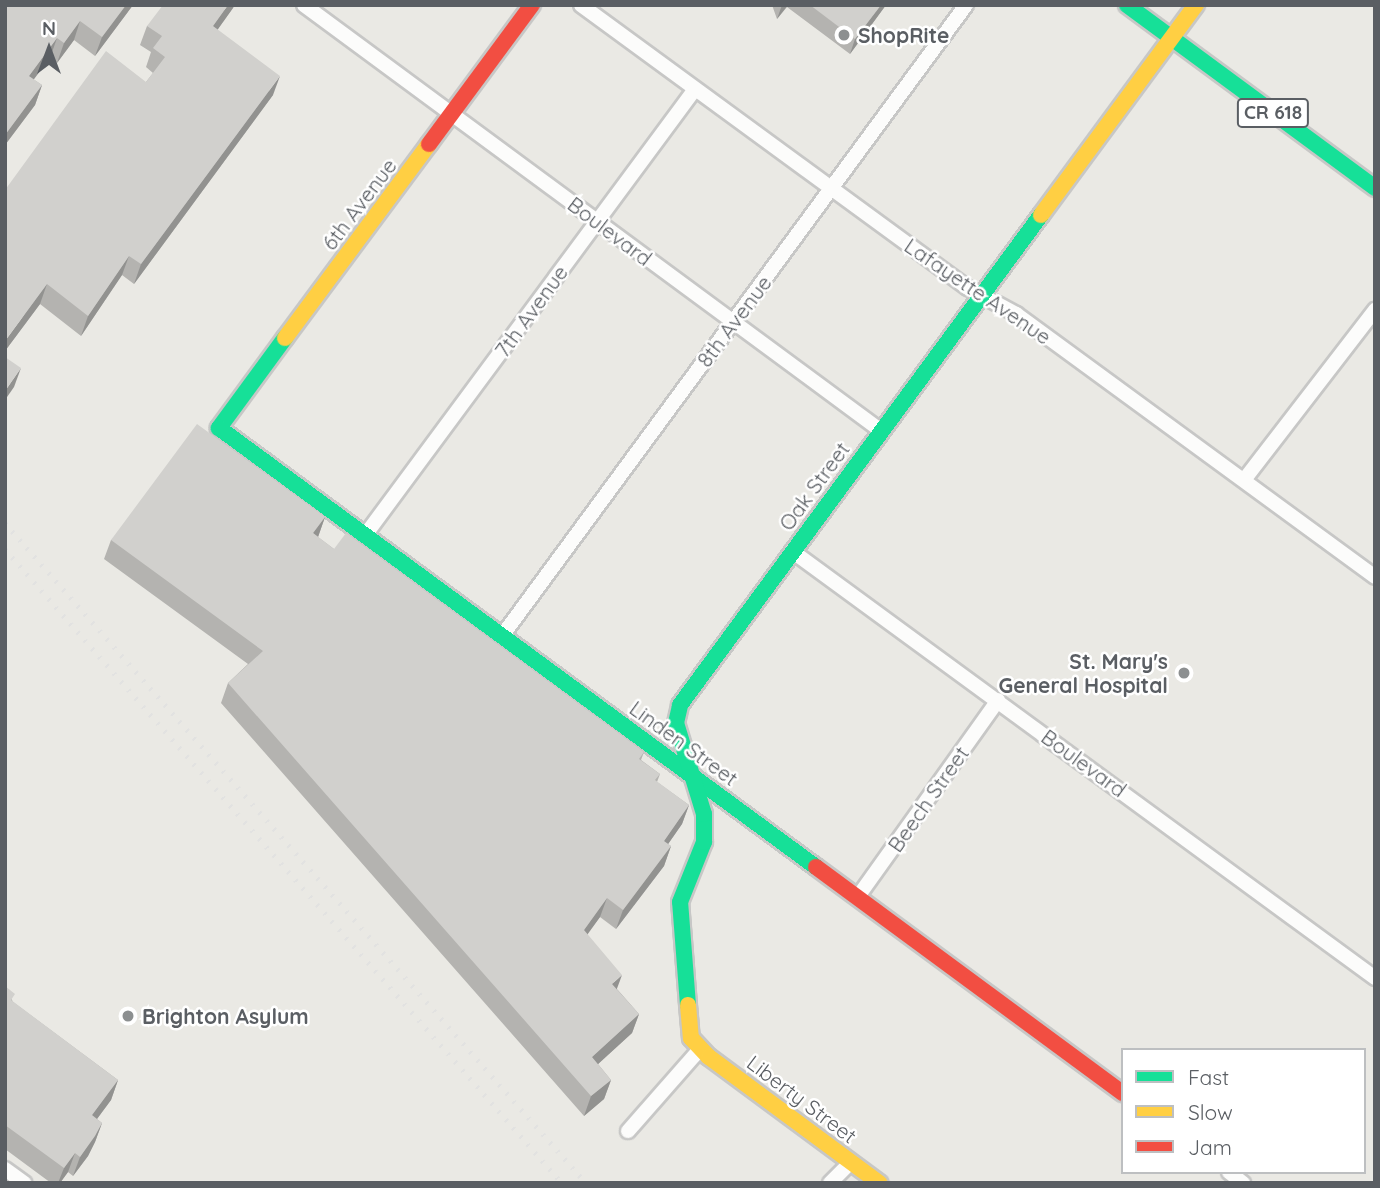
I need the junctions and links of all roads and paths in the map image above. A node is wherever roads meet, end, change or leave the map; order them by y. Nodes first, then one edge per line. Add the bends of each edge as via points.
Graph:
1 (304, 5) edge
2 (532, 5) edge
3 (581, 5) edge
4 (966, 5) edge
5 (1127, 5) edge
6 (1196, 5) edge
7 (1172, 38) junction
8 (695, 89) junction
9 (452, 114) junction
10 (1375, 188) edge
11 (832, 189) junction
12 (597, 221) junction
13 (982, 296) junction
14 (1375, 310) edge
15 (733, 322) junction
16 (219, 428) joint
17 (880, 430) junction
18 (1244, 480) junction
19 (366, 534) junction
20 (792, 551) junction
21 (1375, 577) edge
22 (502, 636) junction
23 (998, 699) junction
24 (692, 775) junction
25 (857, 898) junction
26 (1375, 978) edge
27 (700, 1049) junction
28 (1121, 1092) edge
29 (628, 1130) dead end
30 (851, 1161) junction
31 (5, 1169) edge
32 (24, 1183) edge
33 (830, 1183) edge
34 (878, 1183) edge

1 - 9 street, Boulevard
2 - 9 street, 6th Avenue
3 - 8 street, Lafayette Avenue
4 - 11 street, 8th Avenue
5 - 7 street, CR 618
6 - 7 street, Oak Street
7 - 10 street, CR 618
7 - 13 street, Oak Street
8 - 11 street, Lafayette Avenue
8 - 12 street, 7th Avenue
9 - 12 street, Boulevard
9 - 16 street, 6th Avenue
11 - 13 street, Lafayette Avenue
11 - 15 street, 8th Avenue
12 - 15 street, Boulevard
12 - 19 street, 7th Avenue
13 - 17 street, Oak Street
13 - 18 street, Lafayette Avenue via 1016,314
14 - 18 street
15 - 17 street, Boulevard
15 - 22 street, 8th Avenue
16 - 19 street, Linden Street
17 - 20 street, Oak Street
18 - 21 street, Lafayette Avenue
19 - 22 street, Linden Street
20 - 23 street, Boulevard
20 - 24 street, Oak Street via 680,705 676,723
22 - 24 street, Linden Street
23 - 25 street, Beech Street
23 - 26 street, Boulevard
24 - 25 street, Linden Street
24 - 27 street, Oak Street via 704,814 704,842 680,902 679,935 687,1019 691,1038
25 - 28 street, Linden Street
27 - 29 street
27 - 30 street, Liberty Street
30 - 33 street
30 - 34 street, Liberty Street
31 - 32 street

